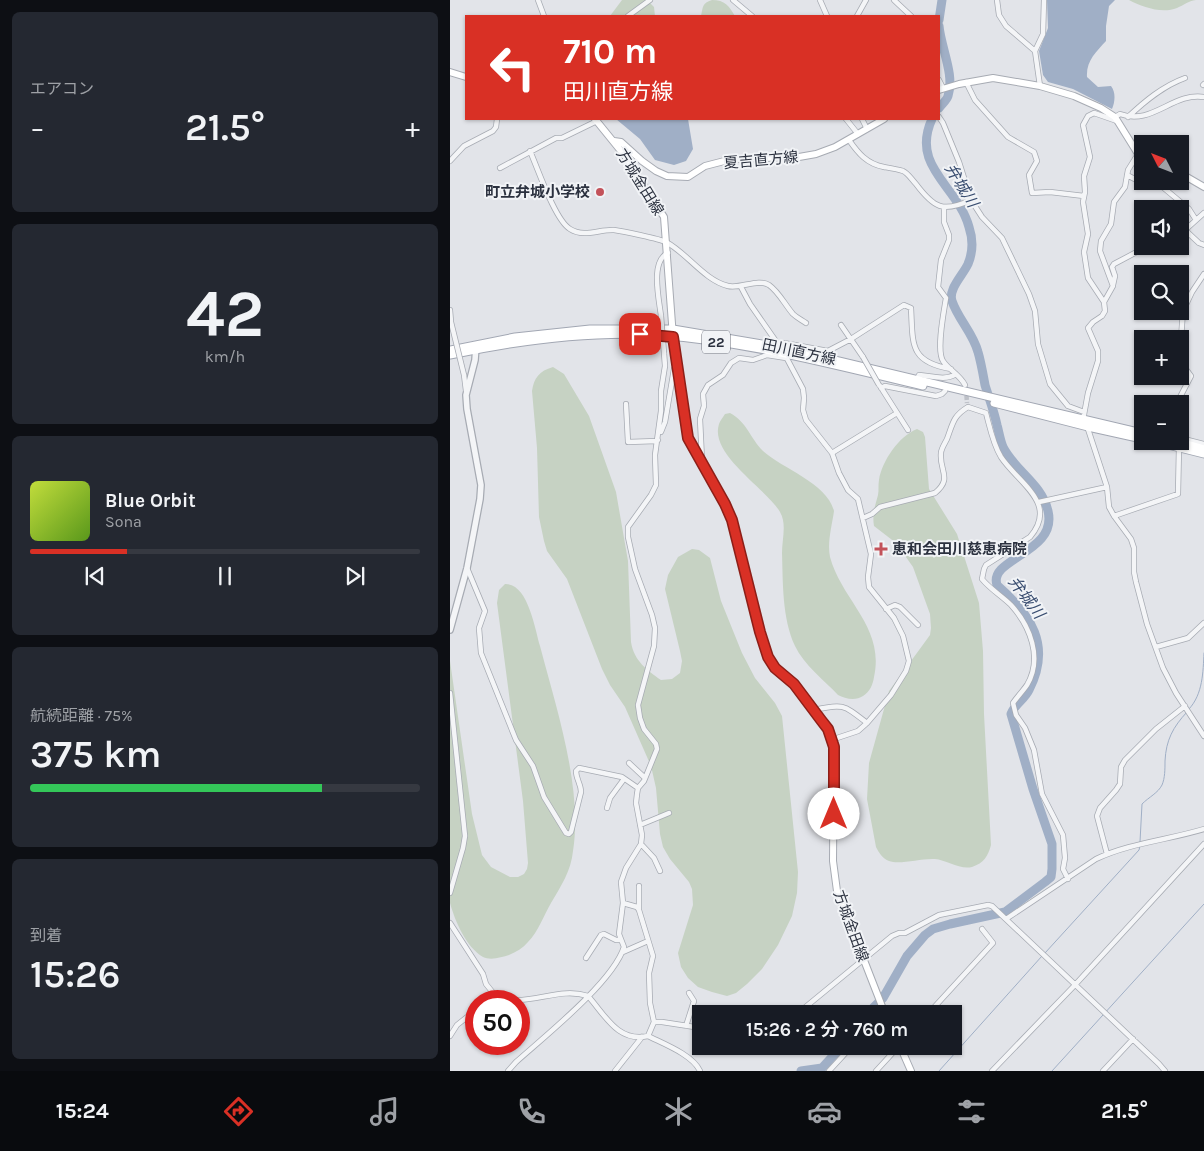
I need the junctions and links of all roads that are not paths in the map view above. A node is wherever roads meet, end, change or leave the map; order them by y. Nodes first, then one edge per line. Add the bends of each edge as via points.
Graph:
1 (538, 0) edge
2 (650, 0) edge
3 (733, 0) edge
4 (820, 0) edge
5 (866, 0) edge
6 (894, 0) edge
7 (997, 0) edge
8 (1044, 0) edge
9 (544, 15) edge
10 (629, 15) edge
11 (751, 15) edge
12 (828, 15) edge
13 (858, 15) edge
14 (910, 15) edge
15 (1035, 51) junction
16 (450, 72) edge
17 (465, 77) edge
18 (1185, 78) dead end
19 (963, 83) junction
20 (1040, 86) junction
21 (941, 89) edge
22 (1204, 97) edge
23 (1128, 117) junction
24 (940, 118) edge
25 (1116, 119) junction
26 (497, 120) edge
27 (596, 120) edge
28 (847, 120) edge
29 (862, 120) edge
30 (882, 120) edge
31 (867, 129) junction
32 (858, 134) junction
33 (849, 140) junction
34 (614, 141) junction
35 (1134, 146) edge
36 (530, 152) junction
37 (450, 161) edge
38 (1134, 162) edge
39 (500, 168) dead end
40 (1127, 175) junction
41 (1189, 178) edge
42 (1204, 187) edge
43 (1084, 196) junction
44 (971, 200) junction
45 (944, 208) junction
46 (1204, 213) edge
47 (1196, 220) junction
48 (1189, 226) edge
49 (1189, 236) edge
50 (666, 242) junction
51 (1204, 245) edge
52 (668, 253) junction
53 (1134, 253) edge
54 (1204, 274) edge
55 (1113, 286) junction
56 (742, 287) junction
57 (1104, 302) junction
58 (450, 310) edge
59 (451, 322) edge
60 (806, 323) dead end
61 (841, 325) dead end
62 (1182, 330) edge
63 (673, 333) junction
64 (851, 340) junction
65 (476, 347) junction
66 (450, 350) edge
67 (784, 352) junction
68 (450, 355) edge
69 (678, 367) junction
70 (951, 369) junction
71 (956, 374) junction
72 (918, 379) junction
73 (965, 385) tunnel mouth
74 (880, 387) junction
75 (945, 391) junction
76 (466, 395) junction
77 (978, 396) junction
78 (626, 404) dead end
79 (1009, 404) junction
80 (897, 413) junction
81 (1083, 416) junction
82 (1088, 427) junction
83 (908, 430) dead end
84 (1134, 432) edge
85 (1134, 437) edge
86 (657, 441) junction
87 (1189, 443) edge
88 (1204, 444) edge
89 (1189, 445) edge
90 (1189, 447) edge
91 (1204, 449) edge
92 (1179, 450) edge
93 (832, 453) junction
94 (1204, 454) edge
95 (702, 462) junction
96 (1107, 487) junction
97 (1040, 502) junction
98 (1114, 516) junction
99 (863, 518) junction
100 (466, 568) junction
101 (886, 609) junction
102 (1204, 623) edge
103 (918, 625) dead end
104 (450, 630) edge
105 (1156, 647) junction
106 (450, 692) edge
107 (1185, 706) junction
108 (814, 710) junction
109 (867, 723) junction
110 (1204, 736) edge
111 (831, 740) junction
112 (629, 763) dead end
113 (645, 778) junction
114 (624, 779) junction
115 (638, 788) junction
116 (607, 808) dead end
117 (669, 813) dead end
118 (640, 825) junction
119 (1204, 829) edge
120 (641, 844) junction
121 (1204, 844) edge
122 (1107, 854) junction
123 (660, 871) dead end
124 (1068, 879) junction
125 (639, 886) dead end
126 (450, 893) edge
127 (623, 903) junction
128 (639, 910) junction
129 (1006, 919) junction
130 (450, 923) edge
131 (982, 929) dead end
132 (621, 940) junction
133 (648, 941) junction
134 (623, 952) junction
135 (586, 958) dead end
136 (862, 959) junction
137 (1074, 986) junction
138 (490, 990) edge
139 (688, 993) dead end
140 (588, 996) junction
141 (530, 998) edge
142 (808, 1005) edge
143 (880, 1005) edge
144 (936, 1005) edge
145 (465, 1019) edge
146 (450, 1022) edge
147 (654, 1022) junction
148 (457, 1025) junction
149 (686, 1026) junction
150 (692, 1027) edge
151 (450, 1036) edge
152 (648, 1036) junction
153 (642, 1037) junction
154 (1133, 1039) junction
155 (844, 1055) edge
156 (891, 1055) edge
157 (903, 1055) edge
158 (508, 1071) edge
159 (615, 1071) edge
160 (700, 1071) edge
161 (829, 1071) edge
162 (876, 1071) edge
163 (911, 1071) edge
164 (992, 1071) edge
165 (1104, 1071) edge
166 (1165, 1071) edge

1 - 9 street
2 - 10 street
3 - 11 street
4 - 12 street
5 - 13 street
6 - 14 street
7 - 15 street via 999,15 1006,26
8 - 15 street via 1043,34
15 - 20 street
16 - 17 main road
18 - 23 street via 1158,91
19 - 20 main road via 993,78
19 - 21 main road
19 - 43 street via 1008,137 1034,152 1037,161 1029,176 1032,193
20 - 25 main road via 1074,96
22 - 23 street via 1184,98 1142,117
23 - 25 street via 1120,114
24 - 44 street
25 - 35 main road
25 - 43 street via 1094,113 1084,120 1090,156 1084,176
26 - 37 street via 493,131 468,143
27 - 34 main road, 夏吉直方線
27 - 36 street
28 - 32 street
29 - 31 street
30 - 31 main road, 夏吉直方線
31 - 32 main road, 夏吉直方線
32 - 33 main road, 夏吉直方線
33 - 34 main road, 夏吉直方線 via 816,154 799,157 732,159 705,166 688,177 679,178 656,171 622,142
33 - 45 street via 860,156 870,163 904,171 933,203
34 - 50 main road, 方城金田線 via 664,217
36 - 39 street
36 - 50 street via 550,197 570,230 577,233 614,230
38 - 40 street
40 - 47 street via 1148,186 1160,184
40 - 55 street via 1125,187 1114,202 1111,224 1101,241 1100,250
41 - 42 main road
43 - 57 street via 1088,234 1084,252 1088,278
44 - 45 street
44 - 81 street via 1002,238 1029,294 1038,344 1050,384 1068,406
45 - 70 street via 949,240 941,260 938,287 946,298 941,327 941,357
46 - 47 street
47 - 48 street
49 - 51 street
50 - 52 main road, 方城金田線
50 - 56 street via 717,282
52 - 63 main road, 方城金田線
52 - 86 street, bridge via 656,267 665,366
53 - 55 street via 1112,267 1115,276
54 - 62 street via 1183,311
55 - 57 street
56 - 60 street via 759,282 768,285 794,315
56 - 67 street via 750,304
57 - 81 street via 1102,316 1088,328 1098,351 1098,361
58 - 59 street
59 - 76 street, bridge
61 - 64 street
63 - 65 main road, 田川直方線 / 22 via 590,329 540,334
63 - 67 main road, 田川直方線 / 22
63 - 69 main road, 方城金田線
64 - 67 street via 828,351 784,343
64 - 70 street via 908,305 911,308 912,344 925,361
64 - 74 street, bridge
65 - 66 main road, 田川直方線 / 22
65 - 68 main road, 田川直方線 / 22
65 - 76 street
67 - 72 main road, 田川直方線 / 22
67 - 75 main road, 田川直方線 / 22
67 - 93 street via 803,389 806,420
67 - 95 street via 753,360 739,358 708,385 703,394 700,419
69 - 86 street via 674,369 665,422
69 - 95 main road, 方城金田線 via 688,438
70 - 71 street
71 - 72 street via 950,378 919,374
71 - 73 street
72 - 77 main road, 田川直方線 / 22
74 - 75 street via 936,396
74 - 80 street
75 - 77 main road, 田川直方線 / 22
76 - 100 street via 481,485
77 - 79 main road, 田川直方線 / 22
78 - 86 street via 628,442
79 - 81 main road, 田川直方線 / 22
79 - 82 main road, 田川直方線 / 22
80 - 83 street
80 - 93 street
81 - 82 street
81 - 84 main road, 田川直方線 / 22
82 - 85 main road, 田川直方線 / 22
82 - 96 street
86 - 113 street via 656,485 628,527 635,569 655,628 654,646 638,706 644,728 657,749
87 - 88 street
89 - 91 main road
90 - 94 main road
92 - 98 street via 1178,494
93 - 99 street via 848,490 858,499
95 - 108 main road, 方城金田線 via 732,520 768,657
96 - 97 street
96 - 98 street via 1109,507
97 - 99 street via 1002,458 986,414 968,405 953,420 941,453 945,475 941,488 935,493 880,507
97 - 124 street via 1040,524 1035,532 986,565 982,579 1010,605 1031,637 1033,669 1027,685 1013,703 1034,750 1042,794 1063,835 1063,869
98 - 105 street via 1134,548 1135,576
99 - 101 street via 871,554 869,587
100 - 104 street
100 - 114 street via 485,611 479,628 481,653 516,740 566,833 571,832 581,792 576,771 579,768
101 - 103 street via 895,605 900,607
101 - 109 street via 902,636 909,661 891,695
102 - 105 street via 1188,638
105 - 107 street via 1163,668
106 - 126 street via 465,836
107 - 110 street
107 - 122 street via 1156,729 1121,767 1120,784 1097,816
108 - 109 street via 842,706
108 - 111 main road, 方城金田線 via 828,729
109 - 111 street via 858,731
111 - 136 main road, 方城金田線 via 834,747 833,861 836,891
112 - 113 street
113 - 115 street
114 - 115 street
114 - 116 street
115 - 118 street via 636,803
117 - 118 street
118 - 120 street
119 - 122 street via 1180,837 1124,847
120 - 123 street via 654,858
120 - 127 street via 622,875
121 - 137 street
122 - 124 street
124 - 129 street
125 - 128 street
127 - 128 street
127 - 132 street
128 - 133 street
129 - 136 street via 988,905 939,915 905,933 892,936
129 - 137 street
130 - 138 street
131 - 144 street via 993,943
132 - 134 street
132 - 135 street via 601,934
133 - 134 street
133 - 147 street via 653,956 649,973
134 - 140 street
136 - 142 street
136 - 143 main road, 方城金田線
137 - 154 street
137 - 164 street
139 - 149 street via 694,1001
140 - 141 street via 564,993
140 - 153 street via 616,1029
140 - 158 street
145 - 148 street
146 - 148 street
147 - 149 street
147 - 152 street
148 - 151 street
149 - 150 street
152 - 153 street
152 - 160 street via 689,1058
153 - 159 street
154 - 165 street
154 - 166 street
155 - 161 street
156 - 162 street
157 - 163 main road

